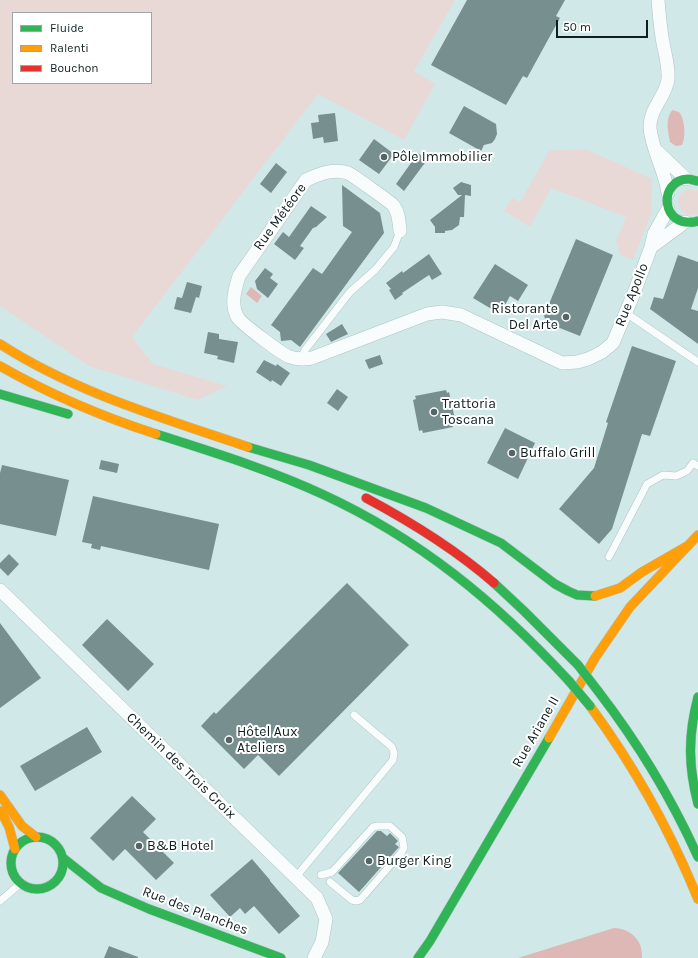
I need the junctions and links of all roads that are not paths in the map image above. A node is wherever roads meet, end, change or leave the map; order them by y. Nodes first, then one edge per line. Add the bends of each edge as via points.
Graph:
1 (658, 0) edge
2 (655, 150) junction
3 (693, 176) edge
4 (668, 193) junction
5 (668, 209) junction
6 (694, 222) edge
7 (400, 231) joint
8 (651, 247) junction
9 (626, 313) junction
10 (0, 344) edge
11 (301, 359) junction
12 (698, 362) edge
13 (0, 366) edge
14 (0, 394) edge
15 (79, 417) dead end
16 (92, 421) dead end
17 (211, 453) junction
18 (268, 454) junction
19 (698, 466) edge
20 (698, 535) edge
21 (689, 546) junction
22 (609, 557) dead end
23 (0, 590) edge
24 (698, 696) edge
25 (354, 715) dead end
26 (0, 795) edge
27 (698, 804) edge
28 (0, 810) edge
29 (36, 837) junction
30 (15, 849) junction
31 (698, 857) edge
32 (63, 858) junction
33 (321, 875) dead end
34 (295, 878) junction
35 (330, 882) dead end
36 (20, 884) junction
37 (52, 885) junction
38 (64, 885) dead end
39 (83, 886) dead end
40 (101, 888) junction
41 (698, 899) edge
42 (0, 901) edge
43 (281, 958) edge
44 (314, 958) edge
45 (418, 958) edge

1 - 2 street via 669,71 668,82 651,114 651,137
2 - 3 street
2 - 4 street via 666,179
3 - 4 main road via 676,183
4 - 5 main road
5 - 6 main road via 678,220
5 - 8 street, Rue Apollo via 654,234
6 - 8 street
7 - 11 lane, Rue Météore via 394,247 375,270 350,292 305,350
7 - 11 street, Rue Météore via 399,216 393,205 348,173 321,173 306,180 239,276 234,291 234,305 238,318 289,357
8 - 9 street, Rue Apollo
9 - 11 street, Rue Apollo via 613,343 602,352 577,362 562,363 461,314 442,312 427,314 312,358
9 - 12 lane
10 - 18 main road via 43,370 94,394
13 - 17 main road via 43,391 94,413
14 - 15 main road
16 - 17 main road
17 - 41 main road, bridge via 312,489 388,528 456,574 505,615 546,654 612,736 651,798
18 - 21 main road via 352,480 426,508 484,534 519,556 555,584 577,595 594,596 620,588 642,572
18 - 31 main road, bridge via 312,471 393,512 468,563 505,593 578,665 620,719 663,786
19 - 22 lane via 693,463 687,471 676,476 663,475 647,484
20 - 21 main road, Rue Ariane II
21 - 45 main road, Rue Ariane II via 630,607 595,658
23 - 34 street, Chemin des Trois Croix
24 - 27 main road via 691,722 689,747
25 - 34 lane via 392,747 393,760
26 - 29 main road via 22,826
28 - 30 main road via 9,827
29 - 30 main road via 27,839
29 - 32 main road via 55,844
30 - 36 main road via 11,863 12,871
32 - 37 main road via 62,873
32 - 40 main road
33 - 35 lane via 332,872 374,827 390,826 402,837 404,848 401,853 360,900 352,900
34 - 44 street, Chemin des Trois Croix via 310,887 326,920 322,942
36 - 37 main road via 36,890
36 - 42 lane
37 - 38 main road
39 - 40 main road
40 - 43 main road, Rue des Planches via 149,909

